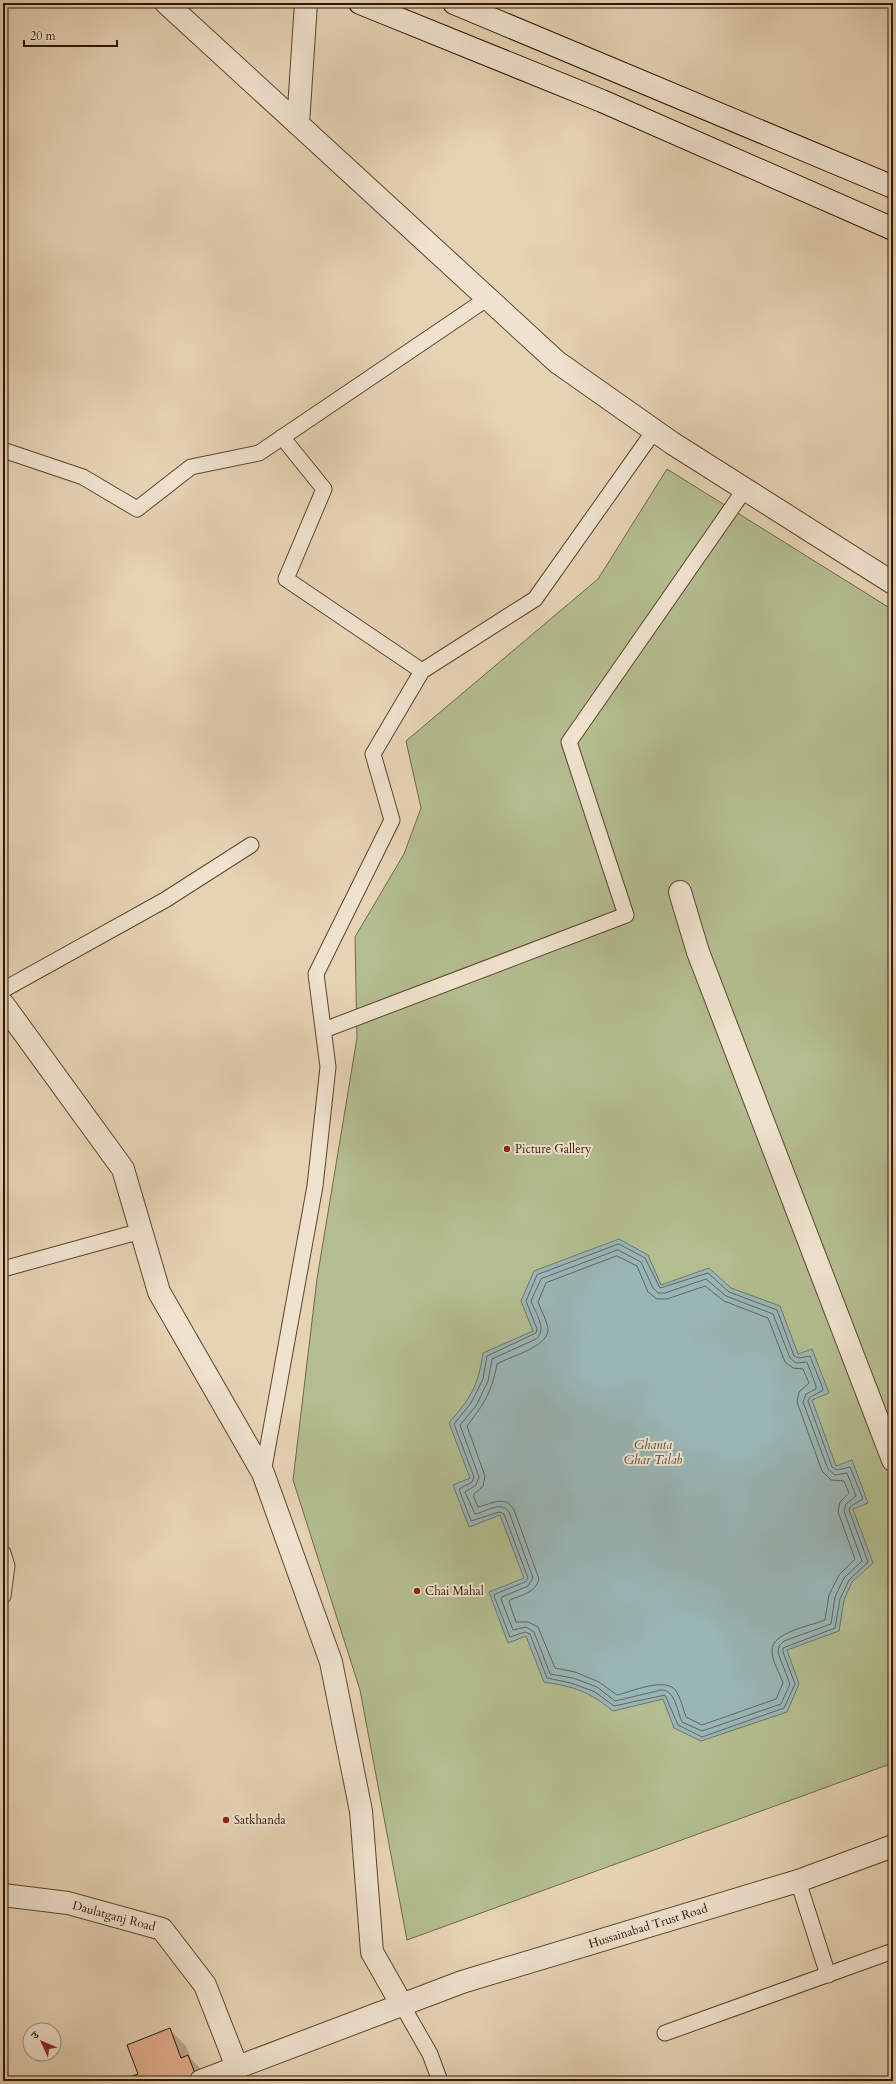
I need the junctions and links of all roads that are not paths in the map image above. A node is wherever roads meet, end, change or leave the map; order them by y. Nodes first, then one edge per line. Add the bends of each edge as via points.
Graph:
1 (166, 3) edge
2 (306, 3) edge
3 (360, 3) edge
4 (454, 3) edge
5 (298, 124) junction
6 (893, 187) edge
7 (893, 229) edge
8 (488, 298) junction
9 (654, 431) junction
10 (282, 437) junction
11 (3, 450) edge
12 (745, 489) junction
13 (893, 583) edge
14 (422, 671) junction
15 (251, 845) dead end
16 (680, 892) dead end
17 (3, 990) edge
18 (3, 1004) edge
19 (324, 1030) junction
20 (141, 1231) junction
21 (3, 1269) edge
22 (893, 1460) edge
23 (263, 1473) junction
24 (3, 1553) edge
25 (3, 1596) edge
26 (893, 1846) edge
27 (798, 1881) junction
28 (3, 1895) edge
29 (893, 1952) edge
30 (828, 1975) junction
31 (402, 2005) junction
32 (665, 2033) dead end
33 (237, 2067) junction
34 (201, 2081) edge
35 (440, 2081) edge

1 - 5 street
2 - 5 street
3 - 7 street via 602,101
4 - 6 street
5 - 8 street
8 - 9 street via 557,362
8 - 10 lane
9 - 12 street
9 - 14 lane via 536,599
10 - 11 lane via 260,453 191,467 137,509 83,477
10 - 14 lane via 324,489 286,579
12 - 13 street
12 - 19 lane via 569,742 626,915
14 - 19 lane via 372,754 392,820 316,974
15 - 17 lane via 165,900
16 - 22 street via 698,952
18 - 20 street via 123,1169
19 - 23 lane via 328,1067 315,1186
20 - 21 lane
20 - 23 street via 159,1292
23 - 31 street via 331,1662 361,1811 372,1952
24 - 25 lane via 7,1566
26 - 27 street, Hussainabad Trust Road
27 - 30 lane
27 - 31 street, Hussainabad Trust Road via 462,1982
28 - 33 street, Daulatganj Road via 68,1903 162,1929 205,1985
29 - 30 lane
30 - 32 lane
31 - 33 street, Hussainabad Trust Road
31 - 35 lane via 430,2054
33 - 34 street, Hussainabad Trust Road

